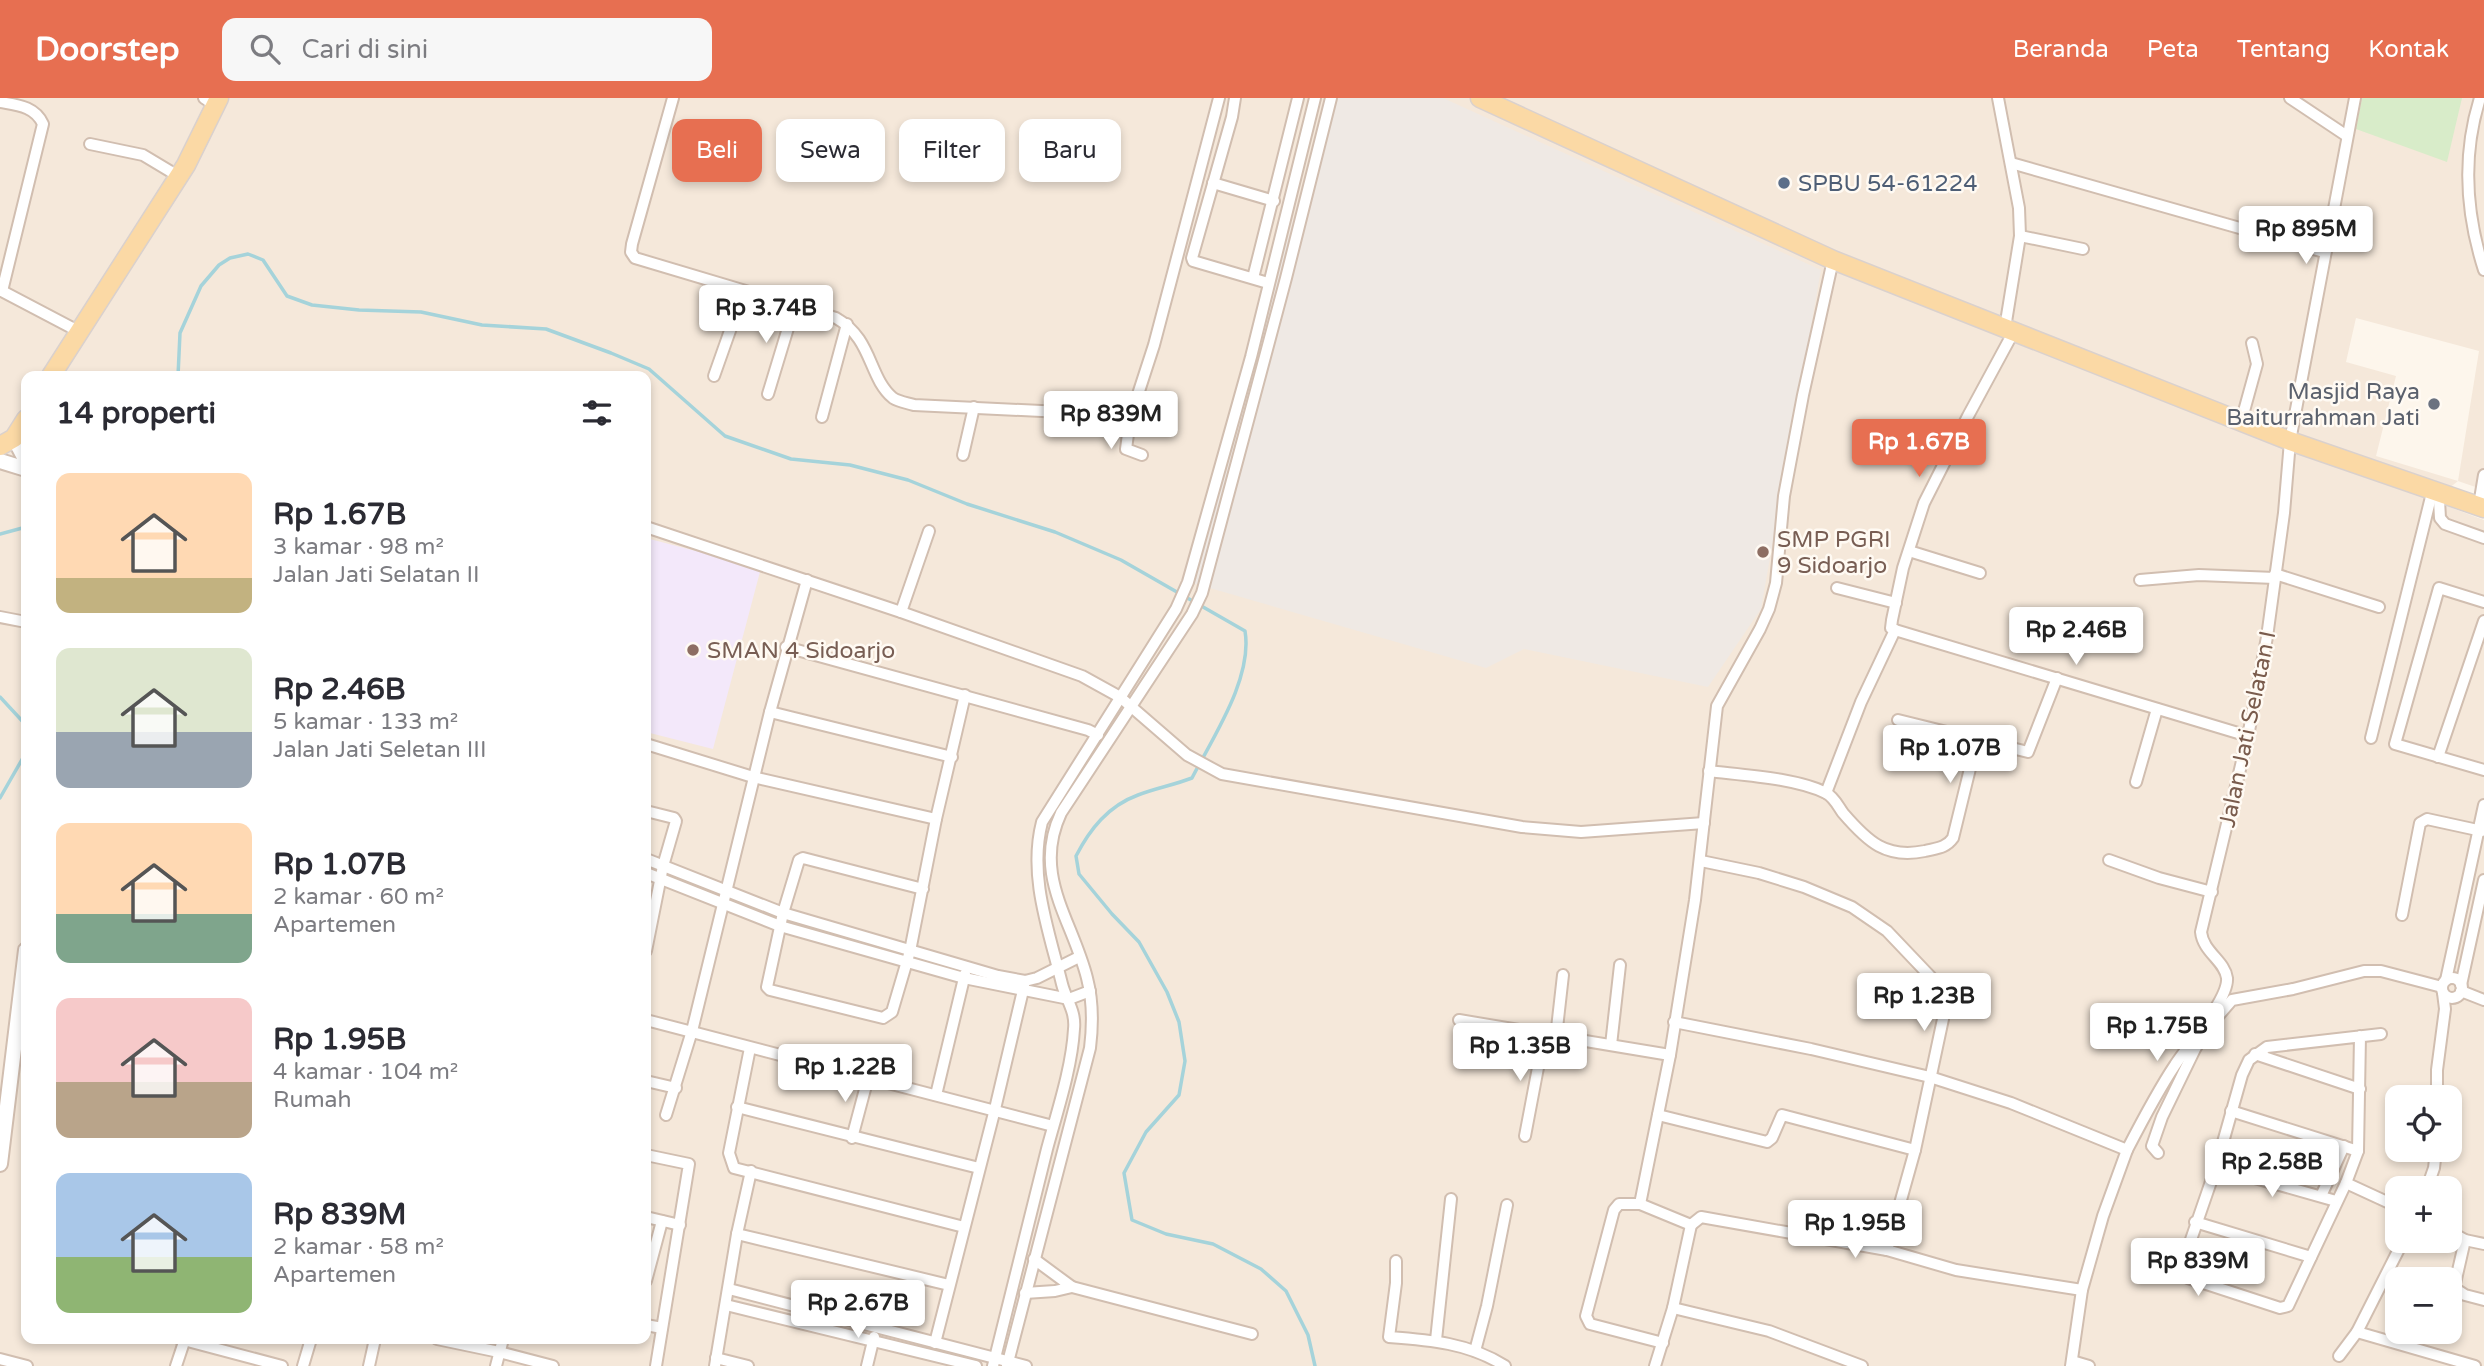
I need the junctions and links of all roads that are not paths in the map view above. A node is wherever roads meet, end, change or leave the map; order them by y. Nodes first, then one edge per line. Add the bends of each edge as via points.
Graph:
1 (673, 98) edge
2 (1219, 98) edge
3 (1235, 98) edge
4 (1298, 98) edge
5 (1315, 98) edge
6 (1331, 98) edge
7 (1480, 98) edge
8 (1998, 98) edge
9 (2290, 98) edge
10 (2355, 98) edge
11 (2480, 98) edge
12 (213, 101) edge
13 (0, 102) edge
14 (2347, 136) junction
15 (90, 144) dead end
16 (2011, 163) junction
17 (178, 176) junction
18 (1213, 183) junction
19 (1274, 201) junction
20 (2020, 236) junction
21 (2083, 249) dead end
22 (2325, 252) junction
23 (1833, 260) junction
24 (2484, 270) edge
25 (1253, 278) junction
26 (1270, 278) junction
27 (1286, 278) junction
28 (1, 291) edge
29 (744, 291) junction
30 (795, 305) junction
31 (847, 324) junction
32 (2010, 330) junction
33 (78, 331) junction
34 (2252, 343) dead end
35 (1251, 357) junction
36 (1264, 360) junction
37 (54, 371) edge
38 (714, 376) dead end
39 (768, 394) dead end
40 (974, 407) junction
41 (822, 417) dead end
42 (1130, 419) junction
43 (2241, 422) junction
44 (21, 425) edge
45 (2290, 441) junction
46 (7, 442) edge
47 (2312, 448) junction
48 (963, 455) dead end
49 (1142, 455) dead end
50 (21, 456) edge
51 (0, 461) edge
52 (21, 467) edge
53 (2484, 475) edge
54 (2435, 498) junction
55 (2482, 509) edge
56 (651, 529) edge
57 (929, 531) dead end
58 (2484, 538) edge
59 (1200, 540) junction
60 (1216, 544) junction
61 (1909, 551) junction
62 (1980, 573) dead end
63 (2275, 576) junction
64 (807, 580) junction
65 (2140, 580) dead end
66 (1837, 588) dead end
67 (2484, 602) edge
68 (1896, 603) junction
69 (2379, 607) dead end
70 (901, 612) junction
71 (0, 617) edge
72 (21, 621) edge
73 (2484, 621) edge
74 (1895, 630) junction
75 (786, 647) junction
76 (2057, 678) junction
77 (965, 695) junction
78 (1120, 697) junction
79 (1132, 706) junction
80 (2157, 709) junction
81 (770, 712) junction
82 (1898, 720) dead end
83 (1098, 736) junction
84 (2248, 736) junction
85 (2371, 738) dead end
86 (1977, 740) junction
87 (651, 746) edge
88 (1095, 752) junction
89 (952, 757) junction
90 (2438, 757) junction
91 (2484, 770) edge
92 (1709, 771) junction
93 (1071, 775) junction
94 (753, 777) junction
95 (1082, 782) junction
96 (2136, 782) dead end
97 (1826, 793) junction
98 (2484, 805) edge
99 (651, 812) edge
100 (936, 819) junction
101 (1704, 823) junction
102 (2481, 830) edge
103 (2109, 860) dead end
104 (651, 861) edge
105 (1701, 861) junction
106 (663, 866) junction
107 (651, 875) edge
108 (660, 879) junction
109 (2484, 880) edge
110 (923, 889) junction
111 (727, 891) junction
112 (2212, 892) junction
113 (723, 904) junction
114 (783, 913) junction
115 (2402, 915) dead end
116 (651, 925) edge
117 (780, 926) junction
118 (908, 957) junction
119 (1079, 957) junction
120 (1620, 965) dead end
121 (1059, 967) junction
122 (965, 973) junction
123 (1563, 975) dead end
124 (1024, 986) junction
125 (2444, 987) junction
126 (21, 991) edge
127 (1090, 991) junction
128 (2459, 991) junction
129 (1069, 999) junction
130 (2484, 1000) edge
131 (2445, 1009) junction
132 (1459, 1020) dead end
133 (651, 1021) edge
134 (1674, 1023) junction
135 (692, 1031) junction
136 (2381, 1034) dead end
137 (1544, 1036) junction
138 (2360, 1036) junction
139 (1556, 1037) junction
140 (1611, 1045) junction
141 (750, 1048) junction
142 (2255, 1054) junction
143 (1670, 1055) junction
144 (1930, 1077) junction
145 (868, 1078) junction
146 (651, 1082) edge
147 (2437, 1085) edge
148 (676, 1087) junction
149 (2360, 1089) junction
150 (936, 1095) junction
151 (737, 1107) junction
152 (995, 1109) junction
153 (2231, 1111) junction
154 (666, 1115) dead end
155 (1658, 1115) junction
156 (1054, 1122) junction
157 (1070, 1122) junction
158 (1525, 1136) dead end
159 (852, 1138) junction
160 (1049, 1142) junction
161 (1064, 1146) junction
162 (2344, 1146) junction
163 (1915, 1150) junction
164 (2127, 1150) junction
165 (2358, 1151) junction
166 (2158, 1153) dead end
167 (651, 1156) edge
168 (0, 1164) edge
169 (2216, 1167) junction
170 (979, 1168) junction
171 (751, 1171) junction
172 (2346, 1183) junction
173 (2321, 1196) junction
174 (1451, 1199) dead end
175 (2336, 1201) junction
176 (2385, 1201) edge
177 (1640, 1204) junction
178 (1507, 1205) dead end
179 (651, 1218) edge
180 (662, 1221) junction
181 (2195, 1222) junction
182 (680, 1225) junction
183 (1691, 1225) junction
184 (964, 1227) junction
185 (737, 1234) junction
186 (2462, 1238) edge
187 (2465, 1240) junction
188 (2484, 1244) edge
189 (1887, 1250) junction
190 (2397, 1253) edge
191 (2311, 1258) junction
192 (1034, 1259) junction
193 (1396, 1261) dead end
194 (651, 1262) edge
195 (949, 1285) junction
196 (1072, 1287) junction
197 (729, 1289) junction
198 (2082, 1290) junction
199 (1026, 1293) junction
200 (2484, 1300) edge
201 (726, 1305) junction
202 (1672, 1308) junction
203 (651, 1326) edge
204 (662, 1328) junction
205 (876, 1328) junction
206 (2357, 1332) junction
207 (1252, 1334) dead end
208 (1436, 1340) junction
209 (873, 1341) junction
210 (935, 1343) junction
211 (1662, 1343) junction
212 (182, 1344) edge
213 (201, 1344) edge
214 (309, 1344) edge
215 (374, 1344) edge
216 (461, 1344) edge
217 (501, 1344) edge
218 (1475, 1351) junction
219 (499, 1352) junction
220 (2339, 1356) dead end
221 (0, 1359) edge
222 (716, 1362) edge
223 (994, 1362) edge
224 (1842, 1362) edge
225 (1007, 1364) edge
226 (2071, 1364) edge
227 (178, 1365) edge
228 (27, 1366) edge
229 (282, 1366) edge
230 (303, 1366) edge
231 (369, 1366) edge
232 (496, 1366) edge
233 (553, 1366) edge
234 (656, 1366) edge
235 (748, 1366) edge
236 (867, 1366) edge
237 (976, 1366) edge
238 (1026, 1366) edge
239 (1505, 1366) edge
240 (1655, 1366) edge
241 (1862, 1366) edge
242 (2089, 1366) edge
243 (2474, 1366) edge

1 - 29 street via 631,252 635,258
2 - 42 street
3 - 18 street
4 - 19 street
5 - 26 street
6 - 27 street
7 - 23 main road
8 - 16 street
9 - 14 street
10 - 14 street, Jalan Jati Selatan I
11 - 24 street via 2467,158 2469,206
12 - 17 main road
13 - 28 street via 30,108 43,124
14 - 22 street, Jalan Jati Selatan I
15 - 17 street via 143,155
16 - 20 street
16 - 22 street
17 - 33 main road
18 - 19 street
18 - 25 street via 1193,261
19 - 25 street
20 - 21 street
20 - 32 street
22 - 45 street, Jalan Jati Selatan I
23 - 32 main road
23 - 92 street via 1787,484 1776,583 1760,629 1717,706
25 - 26 street
26 - 27 street
26 - 35 street
27 - 36 street
28 - 33 street
29 - 30 street
29 - 38 street
30 - 31 street
30 - 39 street
31 - 40 street via 894,398 914,405
31 - 41 street
32 - 43 main road
32 - 61 street via 1924,503
33 - 37 main road
34 - 43 street via 2257,364
35 - 36 street
35 - 59 street
36 - 60 street
40 - 42 street
40 - 48 street
42 - 49 street via 1126,449
43 - 45 main road
44 - 46 main road
45 - 47 main road
45 - 63 street, Jalan Jati Selatan I
46 - 50 street
47 - 54 main road via 2318,456
47 - 55 main road
51 - 52 street
53 - 55 street
54 - 55 main road
54 - 58 street via 2445,524
54 - 85 street
56 - 64 street
57 - 70 street
59 - 60 street
59 - 78 street via 1176,609
60 - 79 street via 1192,614
61 - 62 street
61 - 68 street
63 - 65 street
63 - 69 street
63 - 84 street, Jalan Jati Selatan I
64 - 70 street
64 - 75 street
66 - 68 street
67 - 90 street via 2439,588 2395,744
68 - 74 street via 1891,628
70 - 78 street via 1069,671
71 - 72 street
73 - 90 street
74 - 76 street
74 - 97 street
75 - 77 street
75 - 81 street
76 - 80 street
76 - 86 street via 2028,752
77 - 83 street
77 - 89 street
78 - 79 street
78 - 83 street
79 - 88 street
79 - 101 street via 1187,755 1213,771 1521,827 1581,832
80 - 84 street
80 - 96 street
81 - 89 street
81 - 94 street
82 - 86 street
83 - 88 street
84 - 112 street, Jalan Jati Selatan I
86 - 97 street via 1953,838 1946,846 1909,854 1890,852 1861,832
87 - 94 street
88 - 93 street
88 - 95 street
89 - 100 street
90 - 91 street
92 - 97 street via 1777,780
92 - 101 street
93 - 95 street
93 - 121 street via 1042,822 1036,850 1041,895
94 - 100 street
94 - 111 street
95 - 119 street via 1061,813 1050,849 1054,886
98 - 102 street
99 - 106 street via 676,821
100 - 110 street
101 - 105 street
102 - 115 street via 2427,819 2420,823
102 - 125 street
103 - 112 street
104 - 106 street
105 - 134 street
105 - 144 street via 1759,873 1839,900 1887,931 1946,993
106 - 108 street
106 - 111 street
107 - 108 street
108 - 113 street
108 - 116 street
109 - 128 street
110 - 114 street via 803,858 796,864
110 - 118 street
111 - 113 street
111 - 114 street
112 - 164 street, Jalan Jati Selatan I via 2201,932 2205,947 2225,972 2225,992 2175,1065
113 - 117 street
113 - 135 street
114 - 117 street
114 - 118 street
117 - 118 street
117 - 118 street via 766,984 771,990 883,1018 892,1012
118 - 122 street
119 - 121 street
119 - 127 street
120 - 140 street
121 - 124 street
121 - 129 street
122 - 124 street
122 - 150 street
123 - 139 street
124 - 129 street
124 - 152 street
125 - 128 street via 2449,998
125 - 128 street via 2456,980
125 - 131 street
125 - 166 street via 2364,971 2232,1000 2206,1030 2178,1082 2155,1134 2152,1146
126 - 168 street
127 - 129 street
127 - 157 street via 1093,1029
128 - 130 street
128 - 131 street
129 - 156 street via 1074,1031
131 - 147 street
132 - 137 street
133 - 135 street
134 - 143 street
134 - 144 street
135 - 141 street
135 - 148 street
136 - 138 street
137 - 139 street
137 - 158 street
138 - 142 street via 2267,1048
138 - 149 street
139 - 140 street
140 - 143 street
141 - 145 street
141 - 151 street
142 - 149 street
142 - 153 street via 2245,1068
143 - 155 street
144 - 163 street
144 - 164 street via 2011,1102
145 - 150 street
145 - 159 street
146 - 148 street
148 - 154 street
149 - 165 street
150 - 152 street
151 - 159 street
151 - 171 street via 729,1153 734,1168
152 - 156 street
152 - 170 street
153 - 162 street
153 - 169 street
155 - 163 street via 1767,1142 1782,1115
155 - 177 street
156 - 157 street
156 - 160 street
157 - 161 street
159 - 170 street
160 - 161 street
160 - 223 street
161 - 192 street
162 - 165 street
162 - 173 street
163 - 189 street
164 - 198 street
165 - 172 street
167 - 182 street via 689,1164
169 - 173 street
169 - 181 street
170 - 184 street
171 - 184 street
171 - 185 street
172 - 175 street
172 - 176 street
173 - 175 street
174 - 208 street
175 - 191 street
177 - 183 street
177 - 211 street via 1619,1204 1614,1210 1586,1315 1590,1324
178 - 218 street
179 - 180 street
180 - 182 street
180 - 194 street
181 - 191 street
181 - 191 street via 2184,1274 2280,1308 2288,1306
182 - 204 street
183 - 189 street via 1701,1217
183 - 202 street
184 - 195 street
185 - 195 street
185 - 197 street
186 - 187 street
187 - 188 street
187 - 200 street via 2455,1288 2465,1296
189 - 198 street via 1956,1270
190 - 206 street
192 - 196 street
192 - 199 street
193 - 208 street via 1388,1337
195 - 210 street
196 - 199 street
196 - 207 street
197 - 201 street
197 - 205 street
198 - 226 street
199 - 225 street
201 - 209 street
201 - 222 street
202 - 211 street
202 - 224 street via 1769,1331
203 - 204 street
204 - 234 street
205 - 209 street
205 - 210 street
206 - 220 street
206 - 243 street
208 - 218 street
209 - 236 street
209 - 237 street
210 - 223 street
211 - 240 street
212 - 227 street
213 - 229 street
214 - 230 street
215 - 231 street
216 - 219 street
217 - 219 street
218 - 239 street
219 - 232 street
219 - 233 street
221 - 228 street
222 - 235 street
223 - 225 street
224 - 241 street
225 - 238 street
226 - 242 street

